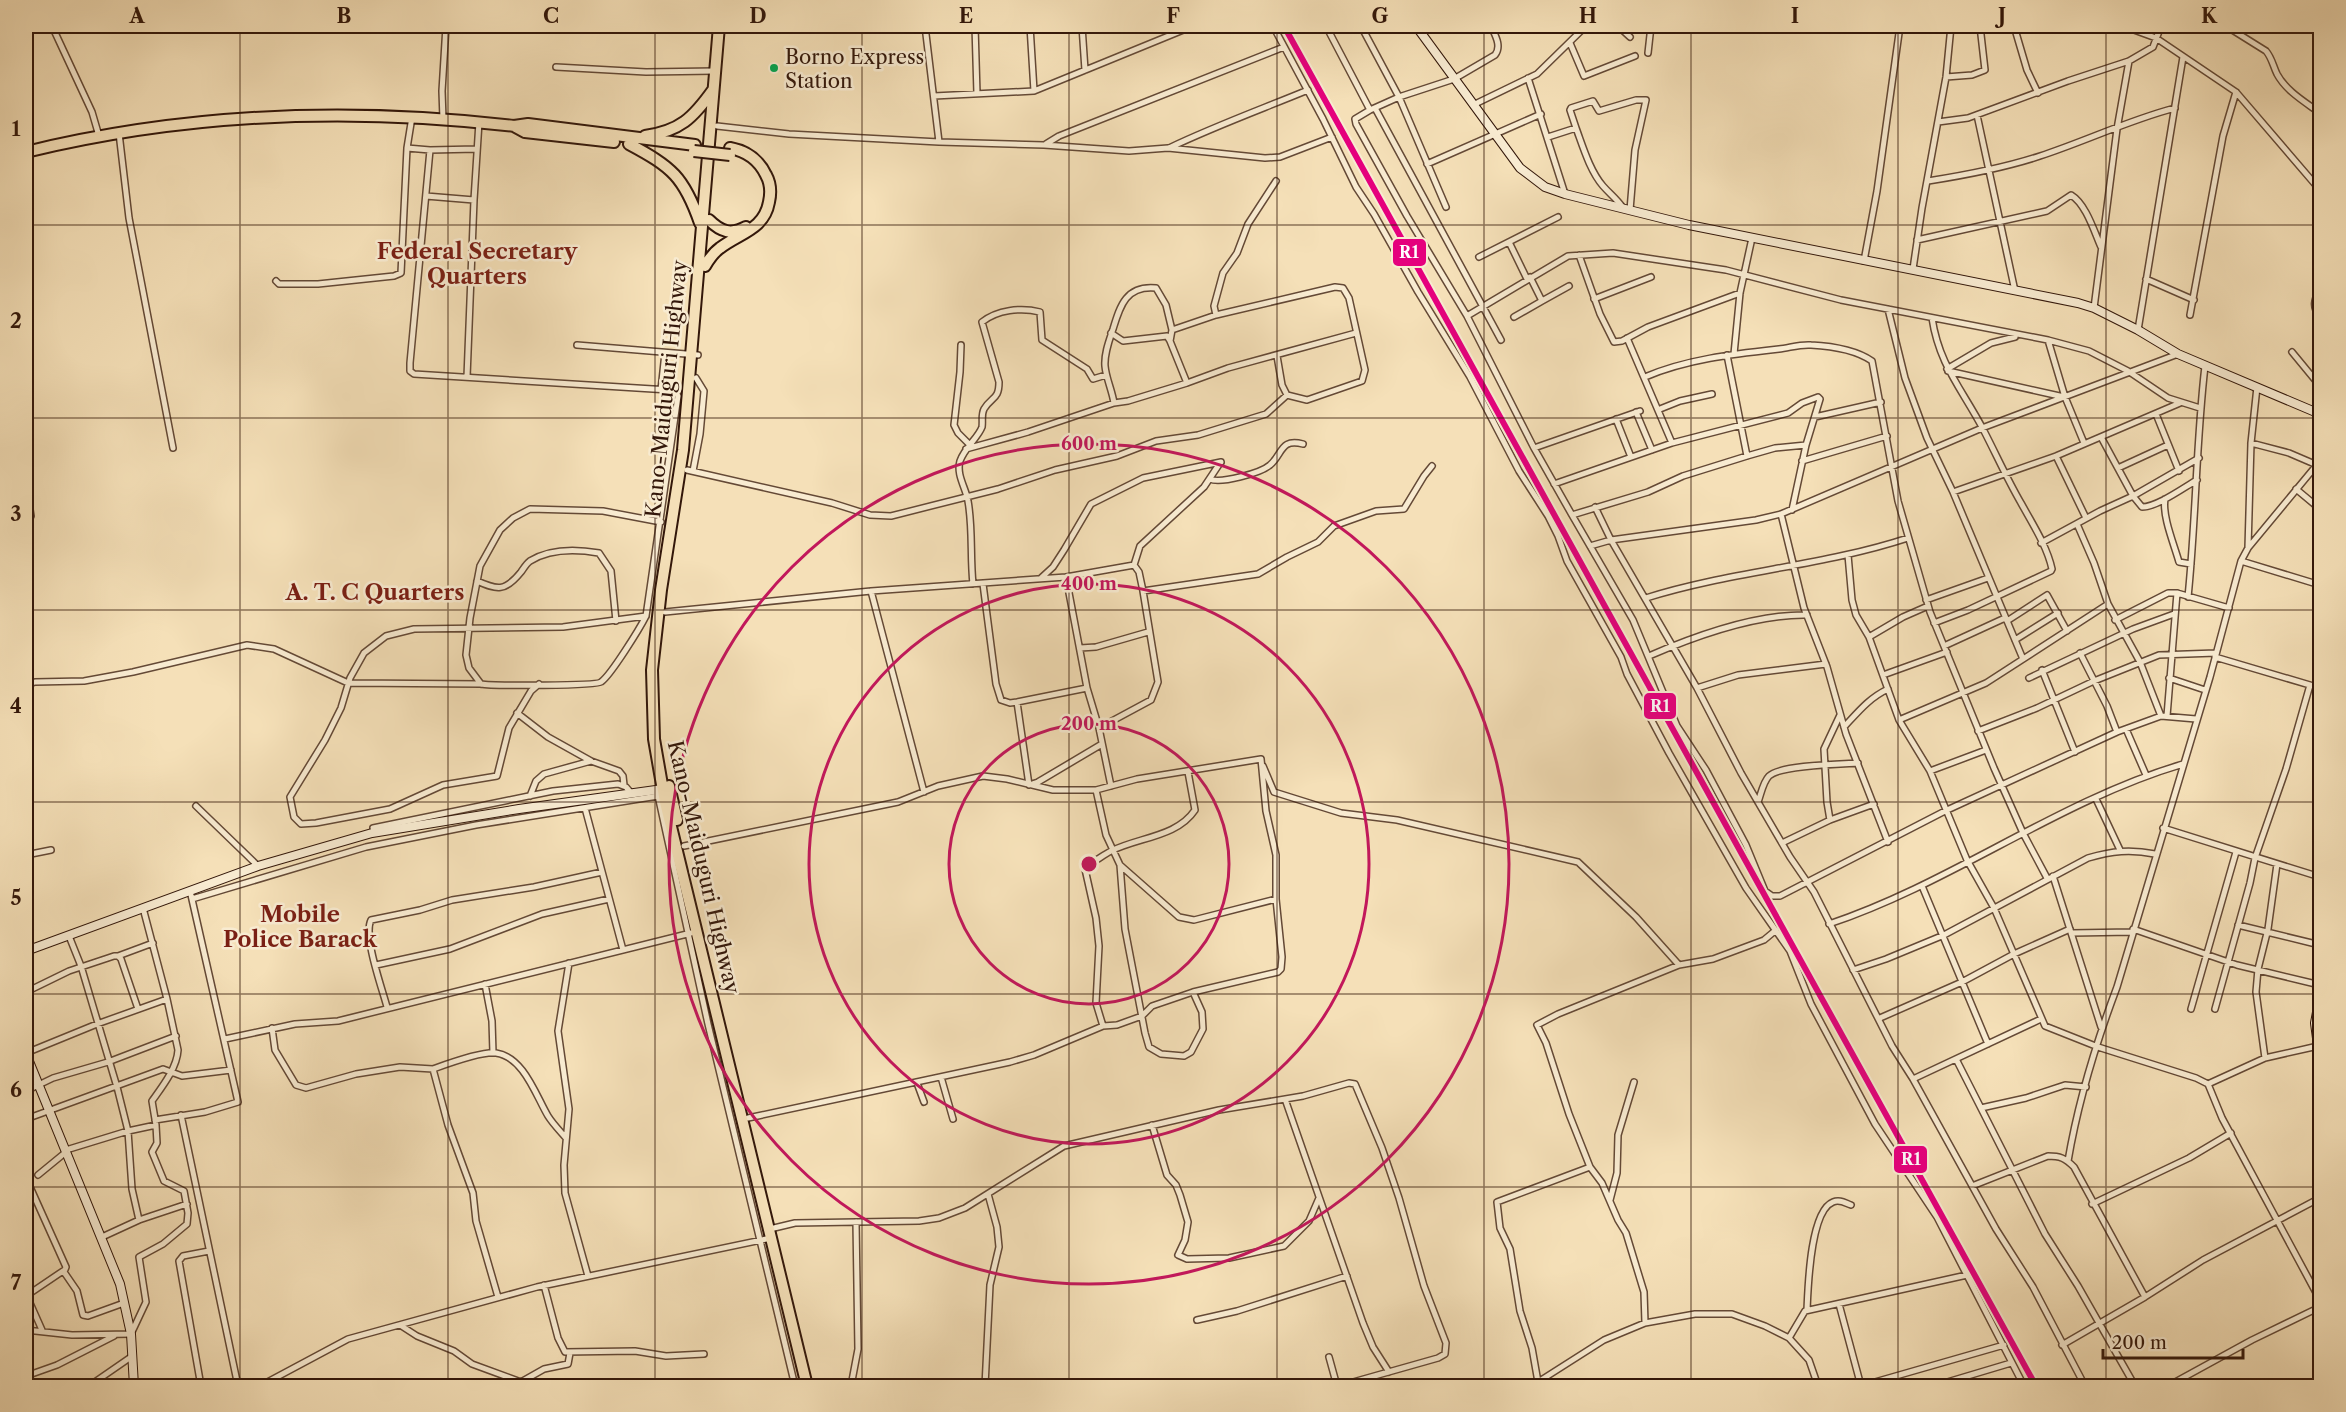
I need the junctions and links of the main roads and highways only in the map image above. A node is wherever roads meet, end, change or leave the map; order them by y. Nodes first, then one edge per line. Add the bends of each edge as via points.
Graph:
1 (719, 26) edge
2 (725, 26) edge
3 (713, 90) junction
4 (629, 141) junction
5 (26, 152) edge
6 (730, 152) junction
7 (705, 224) junction
8 (705, 266) junction
9 (694, 355) junction
10 (772, 1233) junction
11 (807, 1386) edge
12 (813, 1386) edge

1 - 3 highway, Kano-Maiduguri Highway
2 - 7 highway, Kano-Maiduguri Highway
3 - 4 highway via 682,125
3 - 7 highway, Kano-Maiduguri Highway
4 - 5 highway via 525,132 514,126 479,122 348,114 197,123
4 - 6 highway
4 - 7 highway via 676,174
6 - 7 highway via 745,159 759,174 764,192 761,208 752,222 738,231 723,231
6 - 8 highway via 750,155 762,167 770,183 770,200 757,226 721,248
7 - 8 highway, Kano-Maiduguri Highway
7 - 9 highway, Kano-Maiduguri Highway
8 - 9 highway, Kano-Maiduguri Highway
9 - 10 highway, Kano-Maiduguri Highway via 690,470 664,612 658,716 666,769
9 - 10 highway, Kano-Maiduguri Highway via 652,670 654,739 659,792
10 - 11 highway, Kano-Maiduguri Highway
10 - 12 highway, Kano-Maiduguri Highway

